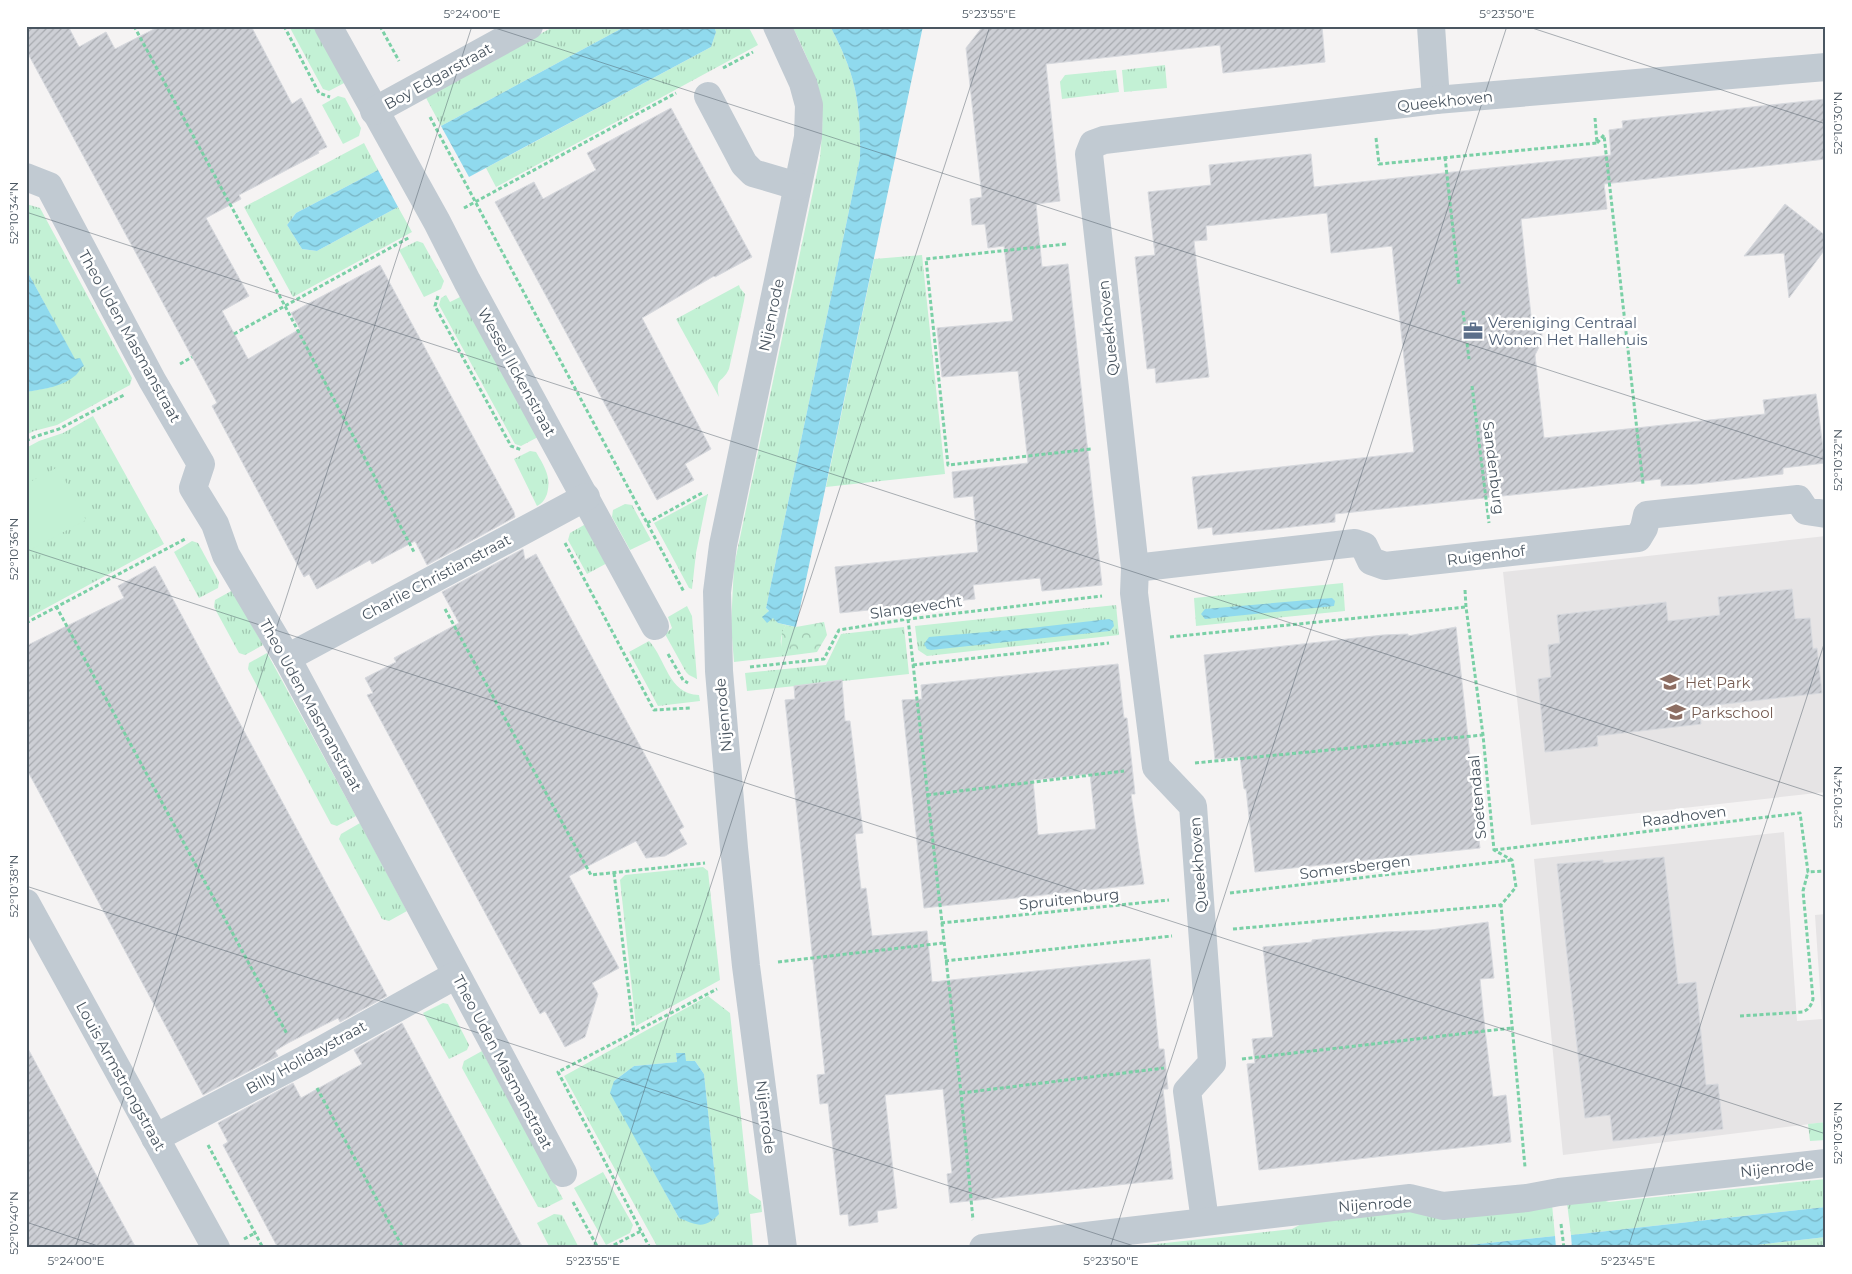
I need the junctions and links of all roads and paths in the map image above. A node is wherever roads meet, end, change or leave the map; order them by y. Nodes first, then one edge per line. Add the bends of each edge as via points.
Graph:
1 (134, 26) edge
2 (328, 26) edge
3 (380, 26) edge
4 (529, 26) edge
5 (1430, 26) edge
6 (780, 31) edge
7 (1826, 67) edge
8 (723, 68) dead end
9 (1593, 87) junction
10 (414, 89) junction
11 (680, 91) dead end
12 (708, 96) dead end
13 (1436, 100) junction
14 (1372, 108) junction
15 (374, 111) junction
16 (1597, 143) junction
17 (1445, 156) junction
18 (26, 177) edge
19 (797, 186) junction
20 (476, 202) junction
21 (438, 222) junction
22 (1099, 241) junction
23 (1460, 284) dead end
24 (285, 306) junction
25 (1463, 311) dead end
26 (234, 334) dead end
27 (192, 357) dead end
28 (1469, 359) dead end
29 (152, 380) junction
30 (1472, 386) dead end
31 (26, 441) edge
32 (1121, 446) junction
33 (738, 473) junction
34 (586, 497) junction
35 (1826, 514) edge
36 (1647, 515) junction
37 (647, 523) junction
38 (215, 524) junction
39 (1493, 554) junction
40 (1464, 558) junction
41 (1134, 580) junction
42 (429, 581) junction
43 (56, 606) junction
44 (1466, 607) junction
45 (718, 610) junction
46 (908, 619) junction
47 (26, 623) edge
48 (656, 626) joint
49 (1140, 640) junction
50 (288, 658) junction
51 (913, 665) junction
52 (720, 671) junction
53 (1483, 735) junction
54 (1156, 767) junction
55 (927, 795) junction
56 (1494, 850) junction
57 (735, 860) junction
58 (1512, 860) junction
59 (1826, 871) edge
60 (1808, 872) junction
61 (614, 873) junction
62 (1200, 897) junction
63 (26, 904) edge
64 (1501, 905) junction
65 (941, 923) junction
66 (1203, 932) junction
67 (943, 943) junction
68 (946, 961) junction
69 (746, 966) junction
70 (456, 975) junction
71 (1740, 1016) dead end
72 (1512, 1028) junction
73 (634, 1033) junction
74 (302, 1061) junction
75 (1212, 1062) junction
76 (961, 1093) junction
77 (193, 1118) junction
78 (155, 1138) junction
79 (1826, 1162) edge
80 (563, 1173) joint
81 (1527, 1198) junction
82 (1205, 1221) junction
83 (1561, 1228) dead end
84 (641, 1231) junction
85 (979, 1238) edge
86 (216, 1248) edge
87 (263, 1248) edge
88 (403, 1248) edge
89 (598, 1248) edge
90 (608, 1248) edge
91 (650, 1248) edge
92 (783, 1248) edge
93 (1564, 1248) edge

1 - 24 path
2 - 15 street, Wessel Ilckenstraat
3 - 10 path
4 - 10 street, Boy Edgarstraat
5 - 13 street
6 - 8 path
6 - 19 street, Nijenrode via 809,105 808,137
7 - 9 street, Queekhoven
9 - 13 street, Queekhoven
9 - 16 path
10 - 15 street, Boy Edgarstraat
10 - 20 path
11 - 20 path
12 - 19 street via 744,164 754,173
13 - 14 street, Queekhoven
14 - 17 path via 1379,164
14 - 22 street, Queekhoven via 1104,140 1093,144 1089,154
15 - 21 street, Wessel Ilckenstraat
16 - 17 path
16 - 36 path via 1604,135
17 - 23 path
18 - 29 street, Theo Uden Masmanstraat via 48,186
19 - 33 street, Nijenrode
20 - 21 path
20 - 37 path
21 - 24 path
21 - 34 street, Wessel Ilckenstraat
22 - 32 street, Queekhoven
22 - 32 path via 926,259 948,465
24 - 26 path
24 - 42 path
25 - 28 path
27 - 29 path
29 - 31 path via 59,429
29 - 38 street, Theo Uden Masmanstraat via 201,464 193,488
30 - 39 path, Sandenburg
32 - 41 street, Queekhoven
33 - 37 path
33 - 45 street, Nijenrode via 723,546
34 - 42 street, Charlie Christianstraat
34 - 48 street, Wessel Ilckenstraat
35 - 36 street via 1806,511 1798,499
36 - 39 street, Ruigenhof via 1638,538
37 - 45 path via 688,601
38 - 43 path
38 - 50 street, Theo Uden Masmanstraat via 226,555
39 - 40 street, Ruigenhof
40 - 41 street, Ruigenhof via 1385,566 1371,561 1364,546 1355,543
40 - 44 path, Soetendaal
41 - 46 path, Slangevecht
41 - 49 street, Queekhoven
42 - 50 street, Charlie Christianstraat
42 - 61 path via 591,875
43 - 47 path
43 - 74 path
44 - 49 path
44 - 53 path, Soetendaal
45 - 52 street, Nijenrode
46 - 51 path
46 - 52 path, Slangevecht via 839,630 824,659
48 - 52 path via 683,680 694,686 703,686
49 - 51 path
49 - 54 street, Queekhoven
50 - 70 street, Theo Uden Masmanstraat
51 - 55 path
52 - 57 street, Nijenrode
53 - 54 path
53 - 56 path, Soetendaal
54 - 55 path
54 - 62 street, Queekhoven via 1193,806
55 - 65 path
56 - 58 path, Soetendaal
56 - 60 path, Raadhoven via 1800,813
57 - 61 path
57 - 69 street, Nijenrode
58 - 62 path, Somersbergen
58 - 64 path via 1516,886
59 - 60 path
60 - 71 path via 1803,891 1811,1004 1803,1012
61 - 73 path
62 - 65 path, Spruitenburg
62 - 66 street, Queekhoven
63 - 78 street, Louis Armstrongstraat
64 - 66 path
64 - 72 path
65 - 67 path
66 - 68 path
66 - 75 street, Queekhoven
67 - 68 path
67 - 69 path
68 - 76 path
69 - 73 path via 721,986
69 - 92 street, Nijenrode
70 - 74 street, Billy Holidaystraat
70 - 80 street, Theo Uden Masmanstraat
72 - 75 path
72 - 81 path
73 - 84 path via 558,1072
74 - 77 street, Billy Holidaystraat
74 - 88 path
75 - 76 path
75 - 82 street via 1187,1091
76 - 85 path
77 - 78 street, Billy Holidaystraat
77 - 87 path
78 - 86 street, Louis Armstrongstraat
79 - 81 street, Nijenrode
80 - 89 path via 567,1192
81 - 82 street, Nijenrode via 1443,1206 1410,1198
82 - 85 street, Nijenrode
83 - 93 path
84 - 90 path
84 - 91 path

